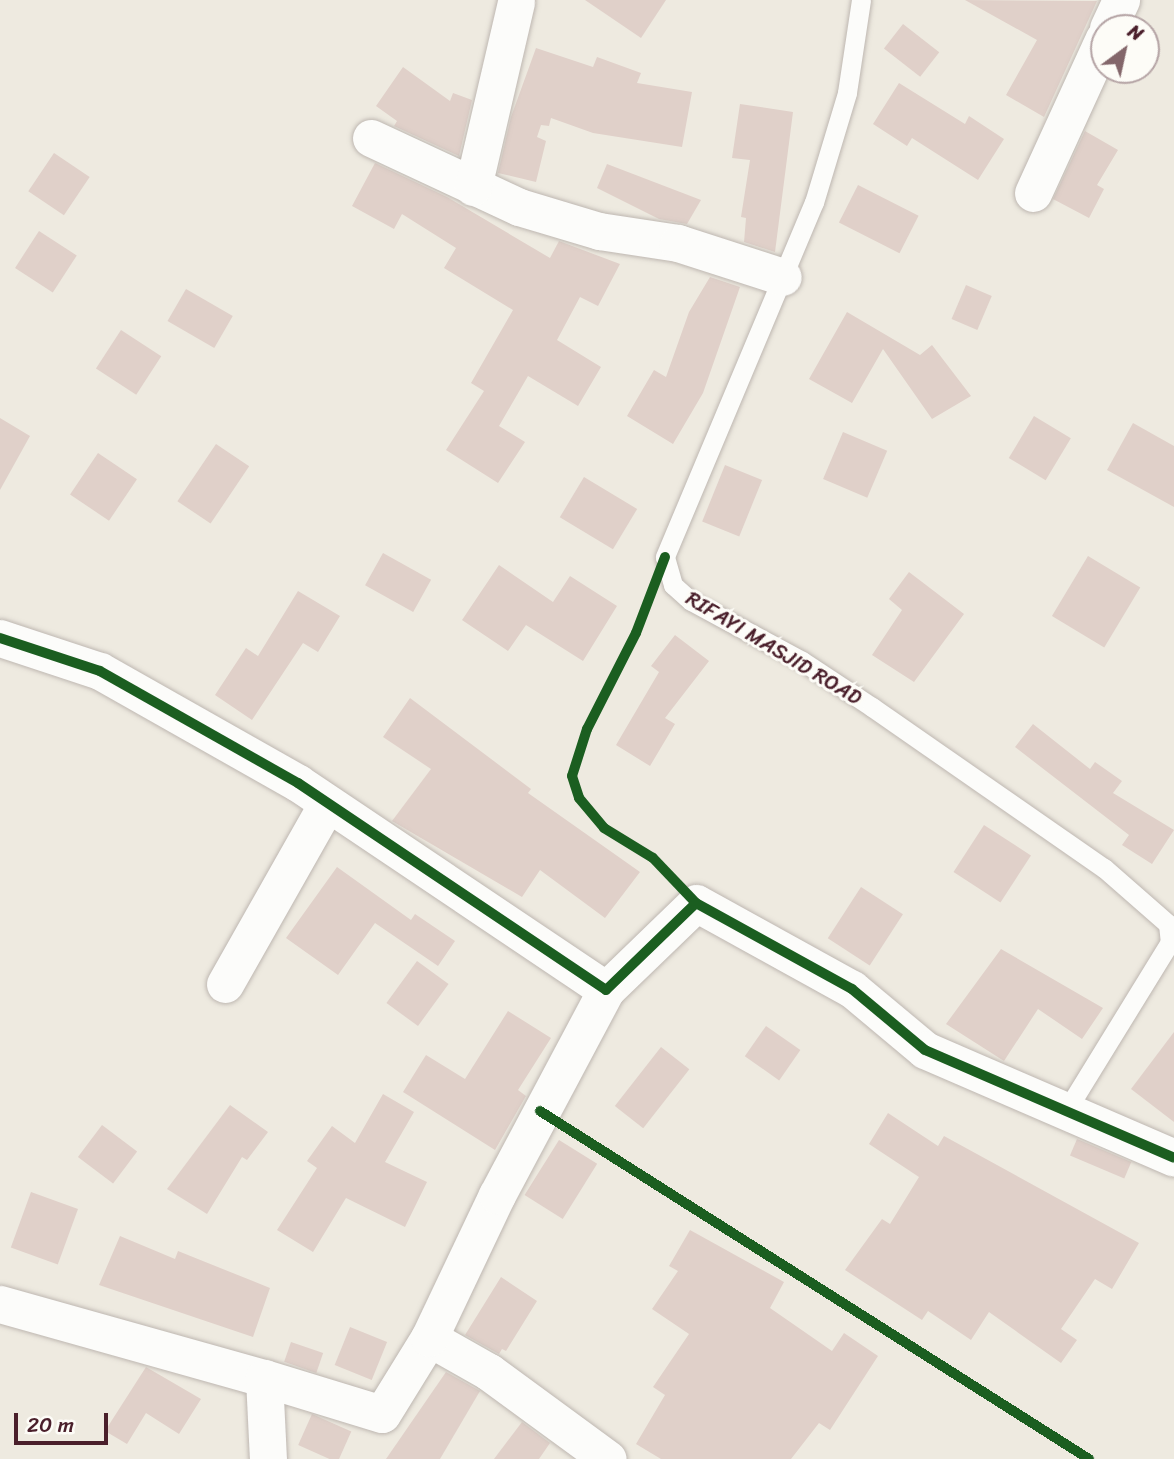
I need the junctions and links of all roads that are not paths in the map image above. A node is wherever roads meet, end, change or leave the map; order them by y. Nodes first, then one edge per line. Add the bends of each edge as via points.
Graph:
1 (861, 0) edge
2 (516, 2) dead end
3 (1090, 69) edge
4 (371, 138) dead end
5 (473, 187) junction
6 (1033, 193) dead end
7 (783, 277) junction
8 (0, 638) edge
9 (327, 804) junction
10 (225, 984) dead end
11 (606, 990) junction
12 (1066, 1111) junction
13 (1174, 1158) edge
14 (0, 1304) edge
15 (429, 1338) junction
16 (264, 1378) junction
17 (268, 1459) edge
18 (608, 1459) edge

1 - 7 lane, RIFAYI MASJID ROAD via 847,93 814,202
2 - 5 street
3 - 6 street
4 - 5 street
5 - 7 street via 519,207 586,227 678,243
7 - 12 lane, RIFAYI MASJID ROAD via 666,557 673,585 691,601 802,661 872,708 1104,868 1168,924 1170,942
8 - 9 street via 100,671
9 - 10 street
9 - 11 street
11 - 12 street via 696,904 852,989 925,1050
11 - 15 street via 496,1195
12 - 13 street
14 - 16 street
15 - 16 street via 382,1414
15 - 18 street via 489,1372
16 - 17 street

